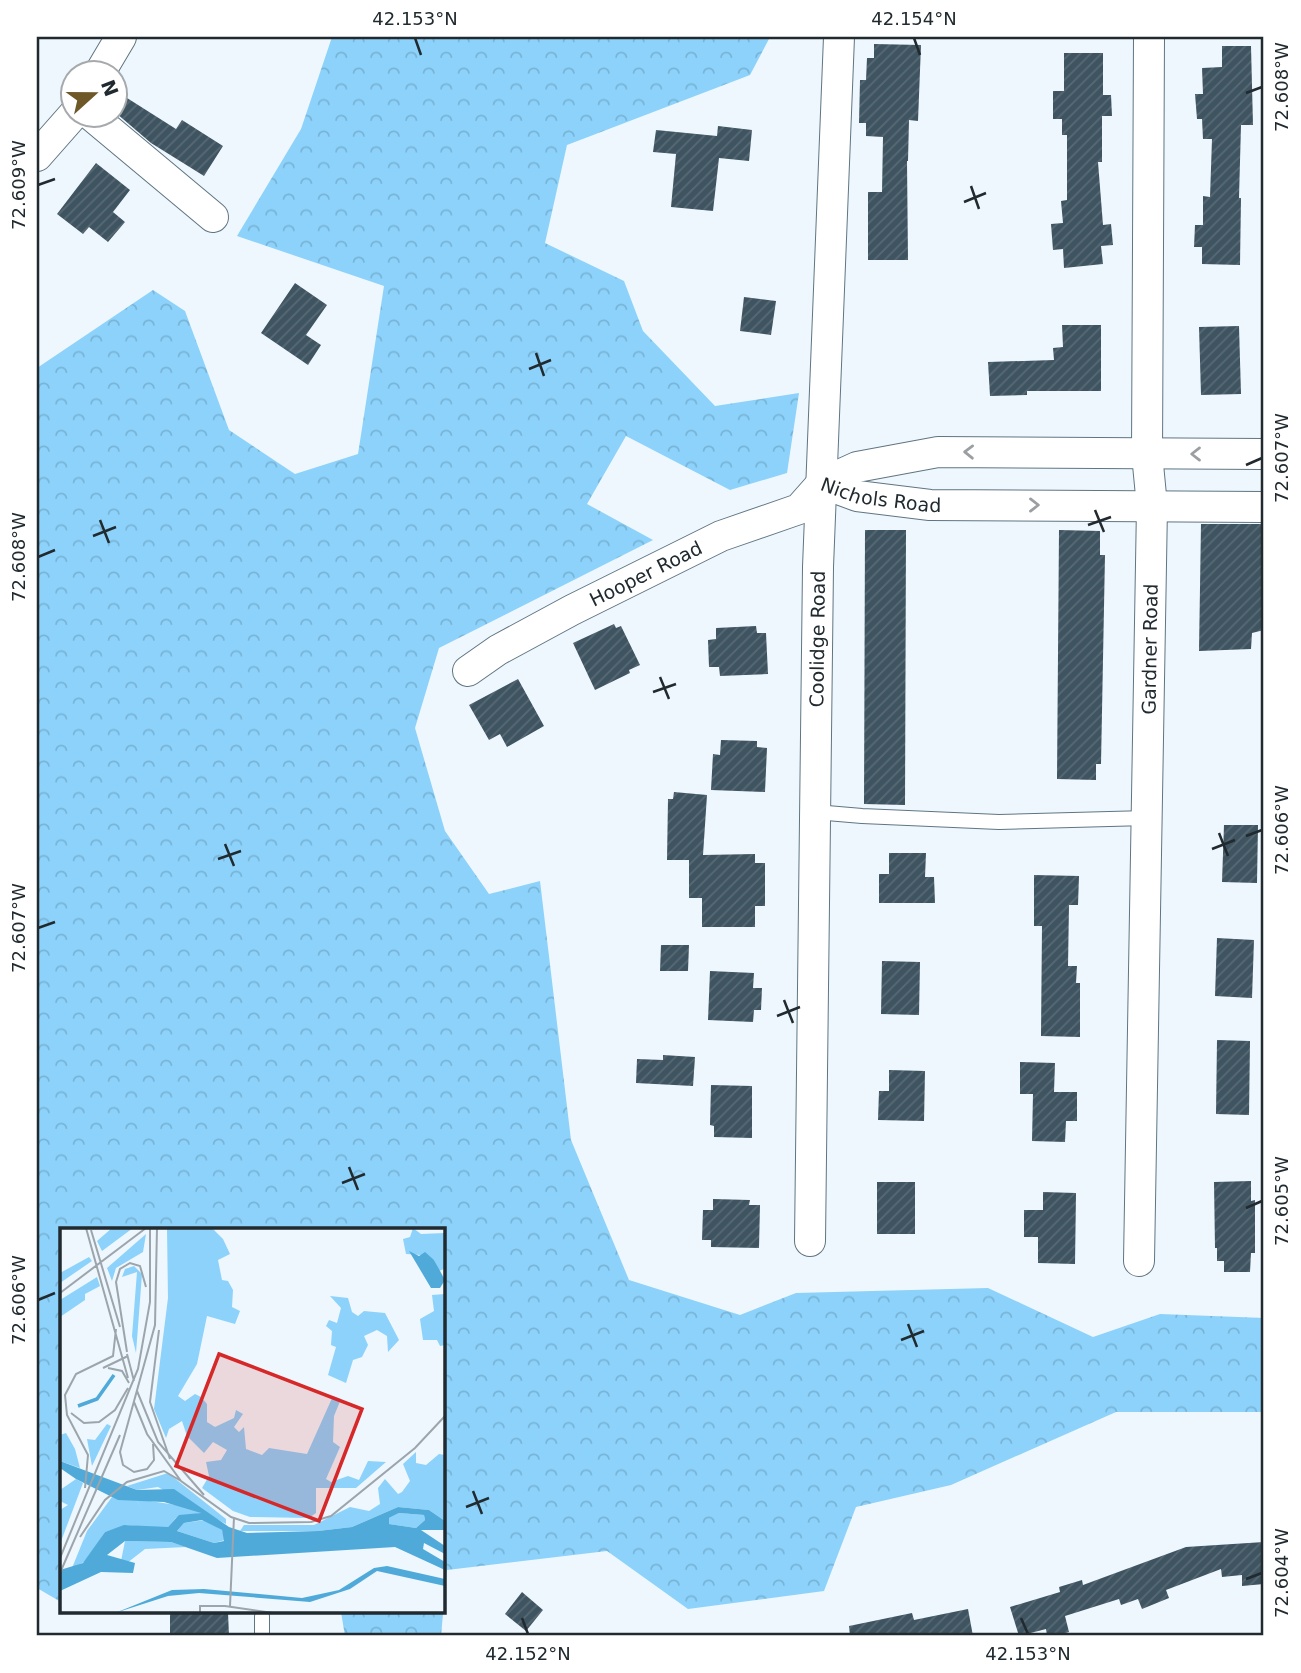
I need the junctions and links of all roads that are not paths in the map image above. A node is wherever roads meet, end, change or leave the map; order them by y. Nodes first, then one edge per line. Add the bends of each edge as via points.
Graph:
1 (121, 37) edge
2 (839, 37) edge
3 (1149, 37) edge
4 (107, 60) edge
5 (60, 130) edge
6 (109, 130) edge
7 (37, 156) edge
8 (213, 217) dead end
9 (1147, 454) junction
10 (1264, 454) edge
11 (822, 483) junction
12 (1152, 506) junction
13 (1264, 507) edge
14 (468, 671) dead end
15 (815, 812) junction
16 (1147, 818) junction
17 (810, 1241) dead end
18 (1139, 1261) dead end
19 (262, 1616) dead end
20 (262, 1636) edge

1 - 4 street
2 - 11 street, Coolidge Road
3 - 9 street, Gardner Road
5 - 7 street
6 - 8 street
10 -> 9 street, Nichols Road
9 -> 11 street, Nichols Road via 937,452 857,467
9 - 12 street, Gardner Road
11 -> 12 street, Nichols Road via 857,496 930,505
11 - 14 street, Hooper Road via 799,509 721,536 572,610
11 - 15 street, Coolidge Road
12 - 13 street, Nichols Road
12 - 16 street, Gardner Road
15 - 16 lane via 999,822
15 - 17 street, Coolidge Road
16 - 18 street, Gardner Road
19 - 20 lane

